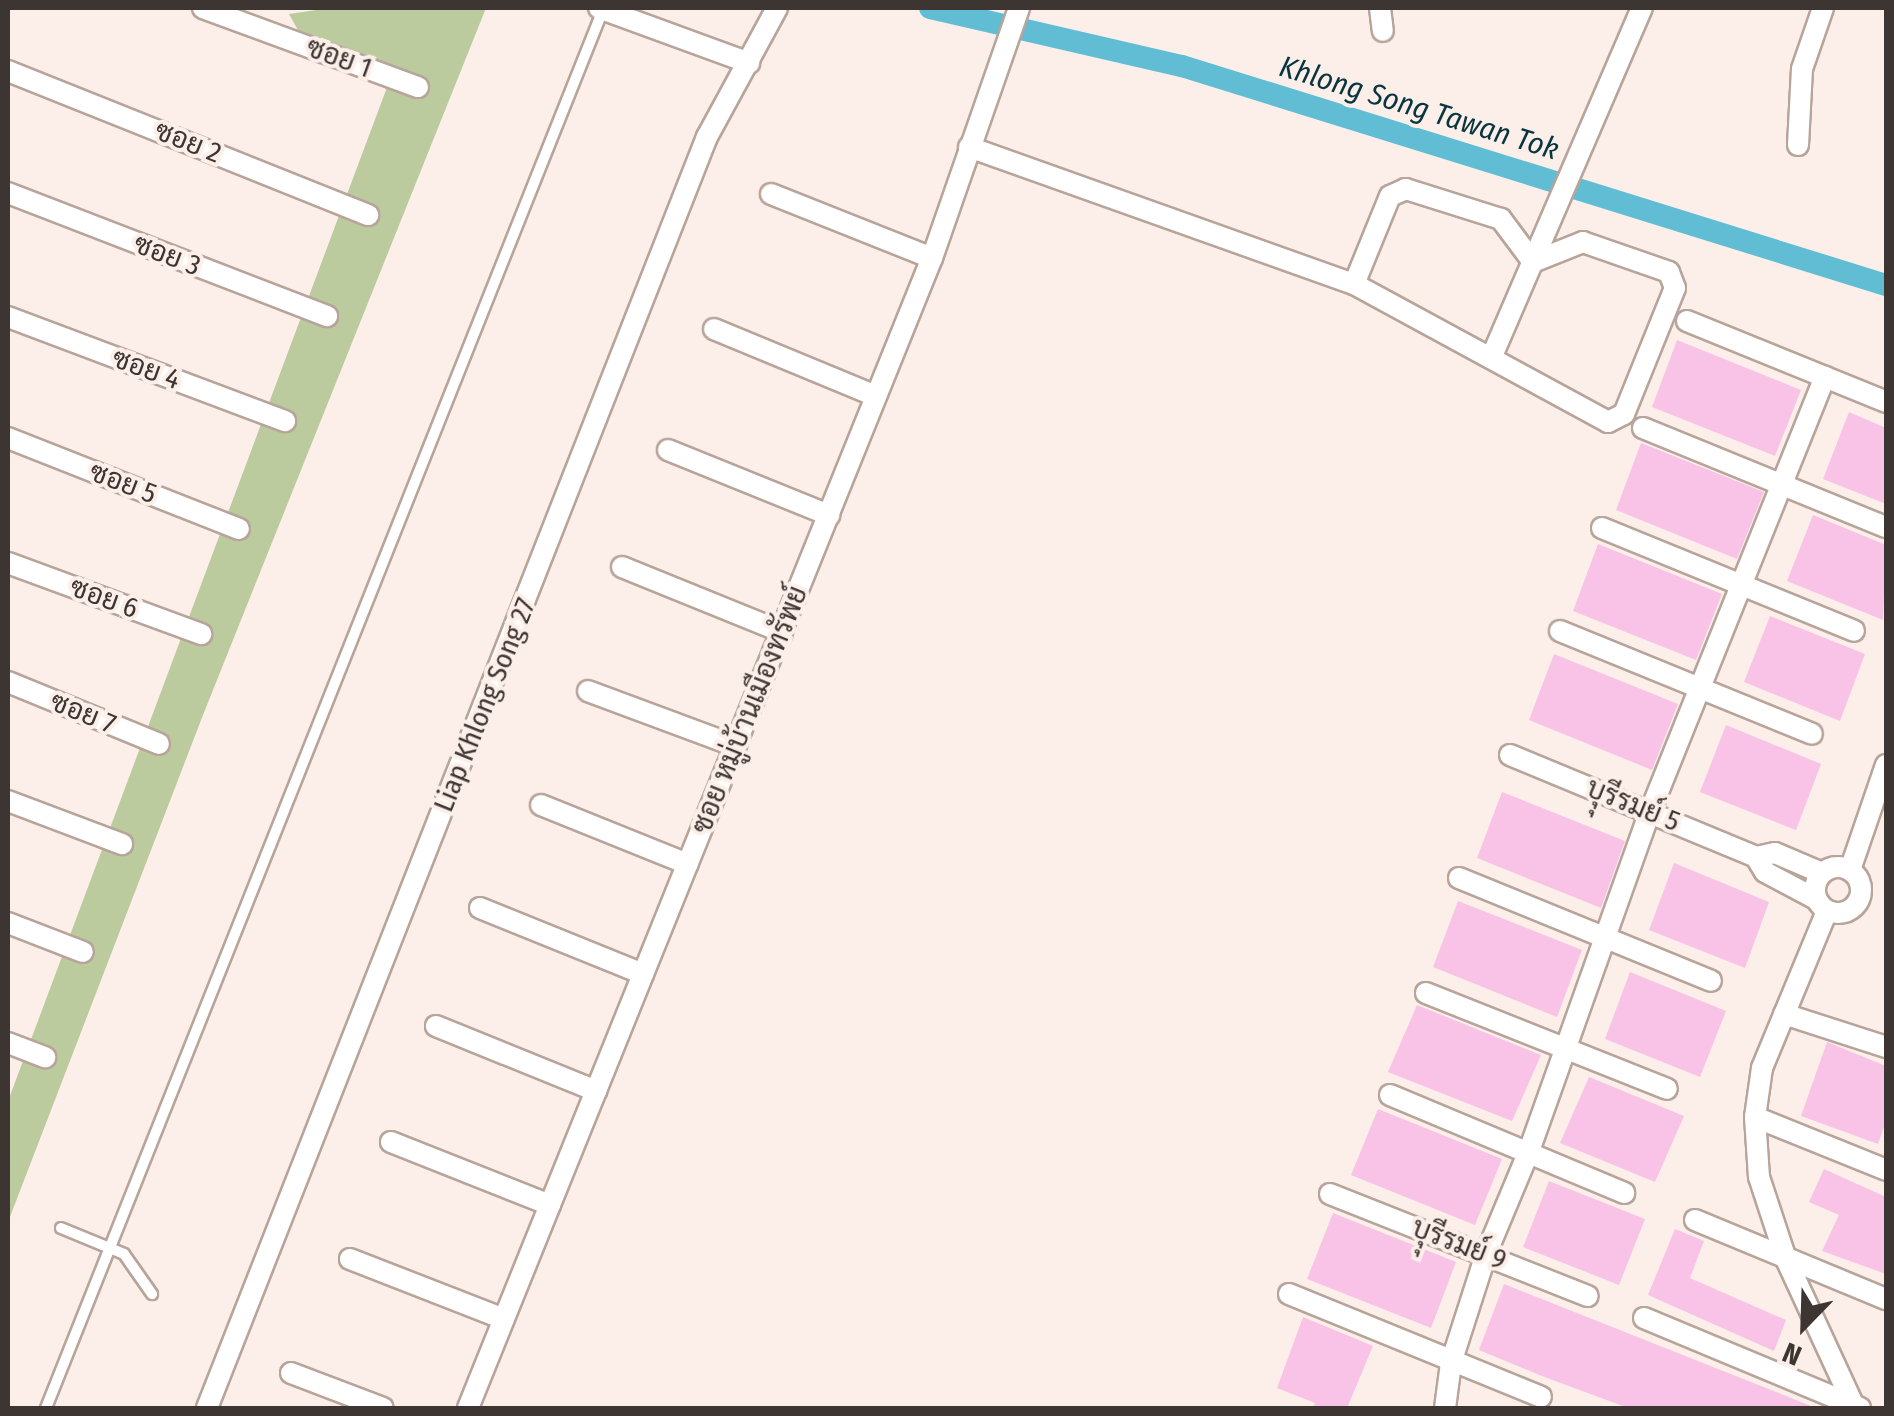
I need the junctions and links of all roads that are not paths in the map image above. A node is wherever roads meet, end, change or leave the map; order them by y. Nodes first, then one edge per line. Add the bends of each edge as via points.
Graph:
1 (203, 8) edge
2 (601, 8) edge
3 (777, 8) edge
4 (1019, 8) edge
5 (1380, 8) edge
6 (1642, 8) edge
7 (1823, 8) edge
8 (1383, 31) dead end
9 (749, 63) junction
10 (8, 71) edge
11 (418, 87) dead end
12 (1798, 146) dead end
13 (969, 147) junction
14 (8, 194) edge
15 (771, 194) dead end
16 (368, 214) dead end
17 (1536, 254) junction
18 (932, 258) junction
19 (1354, 284) junction
20 (327, 316) dead end
21 (8, 317) edge
22 (1687, 321) dead end
23 (714, 329) dead end
24 (1492, 356) junction
25 (1825, 377) junction
26 (876, 396) junction
27 (1886, 402) edge
28 (285, 421) dead end
29 (1644, 428) dead end
30 (8, 438) edge
31 (668, 450) dead end
32 (1782, 484) junction
33 (829, 515) junction
34 (1886, 527) edge
35 (239, 528) dead end
36 (1602, 528) dead end
37 (8, 563) edge
38 (622, 567) dead end
39 (1741, 585) junction
40 (1560, 631) dead end
41 (1854, 631) dead end
42 (782, 632) junction
43 (201, 634) dead end
44 (8, 682) edge
45 (1700, 688) junction
46 (588, 691) dead end
47 (1812, 734) dead end
48 (159, 744) dead end
49 (736, 746) junction
50 (1510, 755) dead end
51 (1886, 764) edge
52 (8, 802) edge
53 (541, 805) dead end
54 (1650, 812) junction
55 (122, 844) dead end
56 (1756, 857) junction
57 (688, 864) junction
58 (1850, 870) junction
59 (1822, 872) junction
60 (1459, 878) dead end
61 (1821, 905) junction
62 (480, 908) dead end
63 (8, 923) edge
64 (1604, 938) junction
65 (83, 952) dead end
66 (643, 974) junction
67 (1711, 981) dead end
68 (1426, 993) dead end
69 (1784, 1014) junction
70 (436, 1026) dead end
71 (8, 1043) edge
72 (1886, 1046) edge
73 (1567, 1047) junction
74 (45, 1056) dead end
75 (1667, 1089) dead end
76 (596, 1091) junction
77 (1390, 1096) dead end
78 (1756, 1117) junction
79 (390, 1142) dead end
80 (1529, 1152) junction
81 (1886, 1170) edge
82 (1624, 1193) dead end
83 (1330, 1194) dead end
84 (550, 1206) junction
85 (1695, 1220) dead end
86 (62, 1228) dead end
87 (110, 1248) junction
88 (1486, 1254) junction
89 (350, 1259) dead end
90 (1786, 1259) junction
91 (152, 1294) dead end
92 (1289, 1294) dead end
93 (1588, 1296) dead end
94 (1886, 1299) edge
95 (1644, 1318) dead end
96 (504, 1319) junction
97 (1452, 1363) junction
98 (291, 1373) dead end
99 (1541, 1397) dead end
100 (46, 1408) edge
101 (206, 1408) edge
102 (383, 1408) edge
103 (468, 1408) edge
104 (1445, 1408) edge
105 (1857, 1408) edge

1 - 11 street, ซอย 1
2 - 9 street
2 - 87 lane
3 - 9 street, Liap Khlong Song 27
4 - 13 street, ซอย หมู่บ้านเมืองทรัพย์
5 - 8 street
6 - 17 street
7 - 12 street via 1802,69
9 - 101 street, Liap Khlong Song 27 via 707,137
10 - 16 street, ซอย 2
13 - 18 street, ซอย หมู่บ้านเมืองทรัพย์
13 - 19 street
14 - 20 street, ซอย 3
15 - 18 street
17 - 19 street via 1491,214 1406,189 1390,196
17 - 24 street
17 - 24 street via 1582,242 1638,259 1674,280 1624,414 1608,422
18 - 26 street, ซอย หมู่บ้านเมืองทรัพย์
19 - 24 street
21 - 28 street, ซอย 4
22 - 25 street
23 - 26 street
25 - 27 street
25 - 32 street
26 - 33 street, ซอย หมู่บ้านเมืองทรัพย์
29 - 32 street
30 - 35 street, ซอย 5
31 - 33 street
32 - 34 street
32 - 39 street
33 - 42 street, ซอย หมู่บ้านเมืองทรัพย์
36 - 39 street
37 - 43 street, ซอย 6
38 - 42 street
39 - 41 street
39 - 45 street
40 - 45 street
42 - 49 street, ซอย หมู่บ้านเมืองทรัพย์
44 - 48 street, ซอย 7
45 - 47 street
45 - 54 street
46 - 49 street
49 - 57 street, ซอย หมู่บ้านเมืองทรัพย์
50 - 54 street, บุุรีรมย์ 5
51 - 58 street
52 - 55 street
53 - 57 street
54 - 56 street, บุุรีรมย์ 5
54 - 64 street
56 - 59 street, บุุรีรมย์ 5 via 1775,853
56 - 61 street, บุุรีรมย์ 5 via 1765,872
57 - 66 street, ซอย หมู่บ้านเมืองทรัพย์
58 - 59 street
58 - 61 street via 1860,882 1860,898 1850,910
59 - 61 street via 1814,888
60 - 64 street
61 - 69 street
62 - 66 street
63 - 65 street
64 - 67 street
64 - 73 street
66 - 76 street, ซอย หมู่บ้านเมืองทรัพย์
68 - 73 street
69 - 72 street
69 - 78 street via 1762,1068
70 - 76 street
71 - 74 street
73 - 75 street
73 - 80 street
76 - 84 street, ซอย หมู่บ้านเมืองทรัพย์
77 - 80 street
78 - 81 street
78 - 90 street via 1759,1177
79 - 84 street
80 - 82 street
80 - 88 street
83 - 88 street, บุุรีรมย์ 9
84 - 96 street, ซอย หมู่บ้านเมืองทรัพย์
85 - 90 street
86 - 87 lane
87 - 91 lane via 132,1260
87 - 100 lane
88 - 93 street, บุุรีรมย์ 9
88 - 97 street
89 - 96 street
90 - 94 street
90 - 105 street
92 - 97 street
95 - 105 street
96 - 103 street, ซอย หมู่บ้านเมืองทรัพย์
97 - 99 street
97 - 104 street
98 - 102 street

